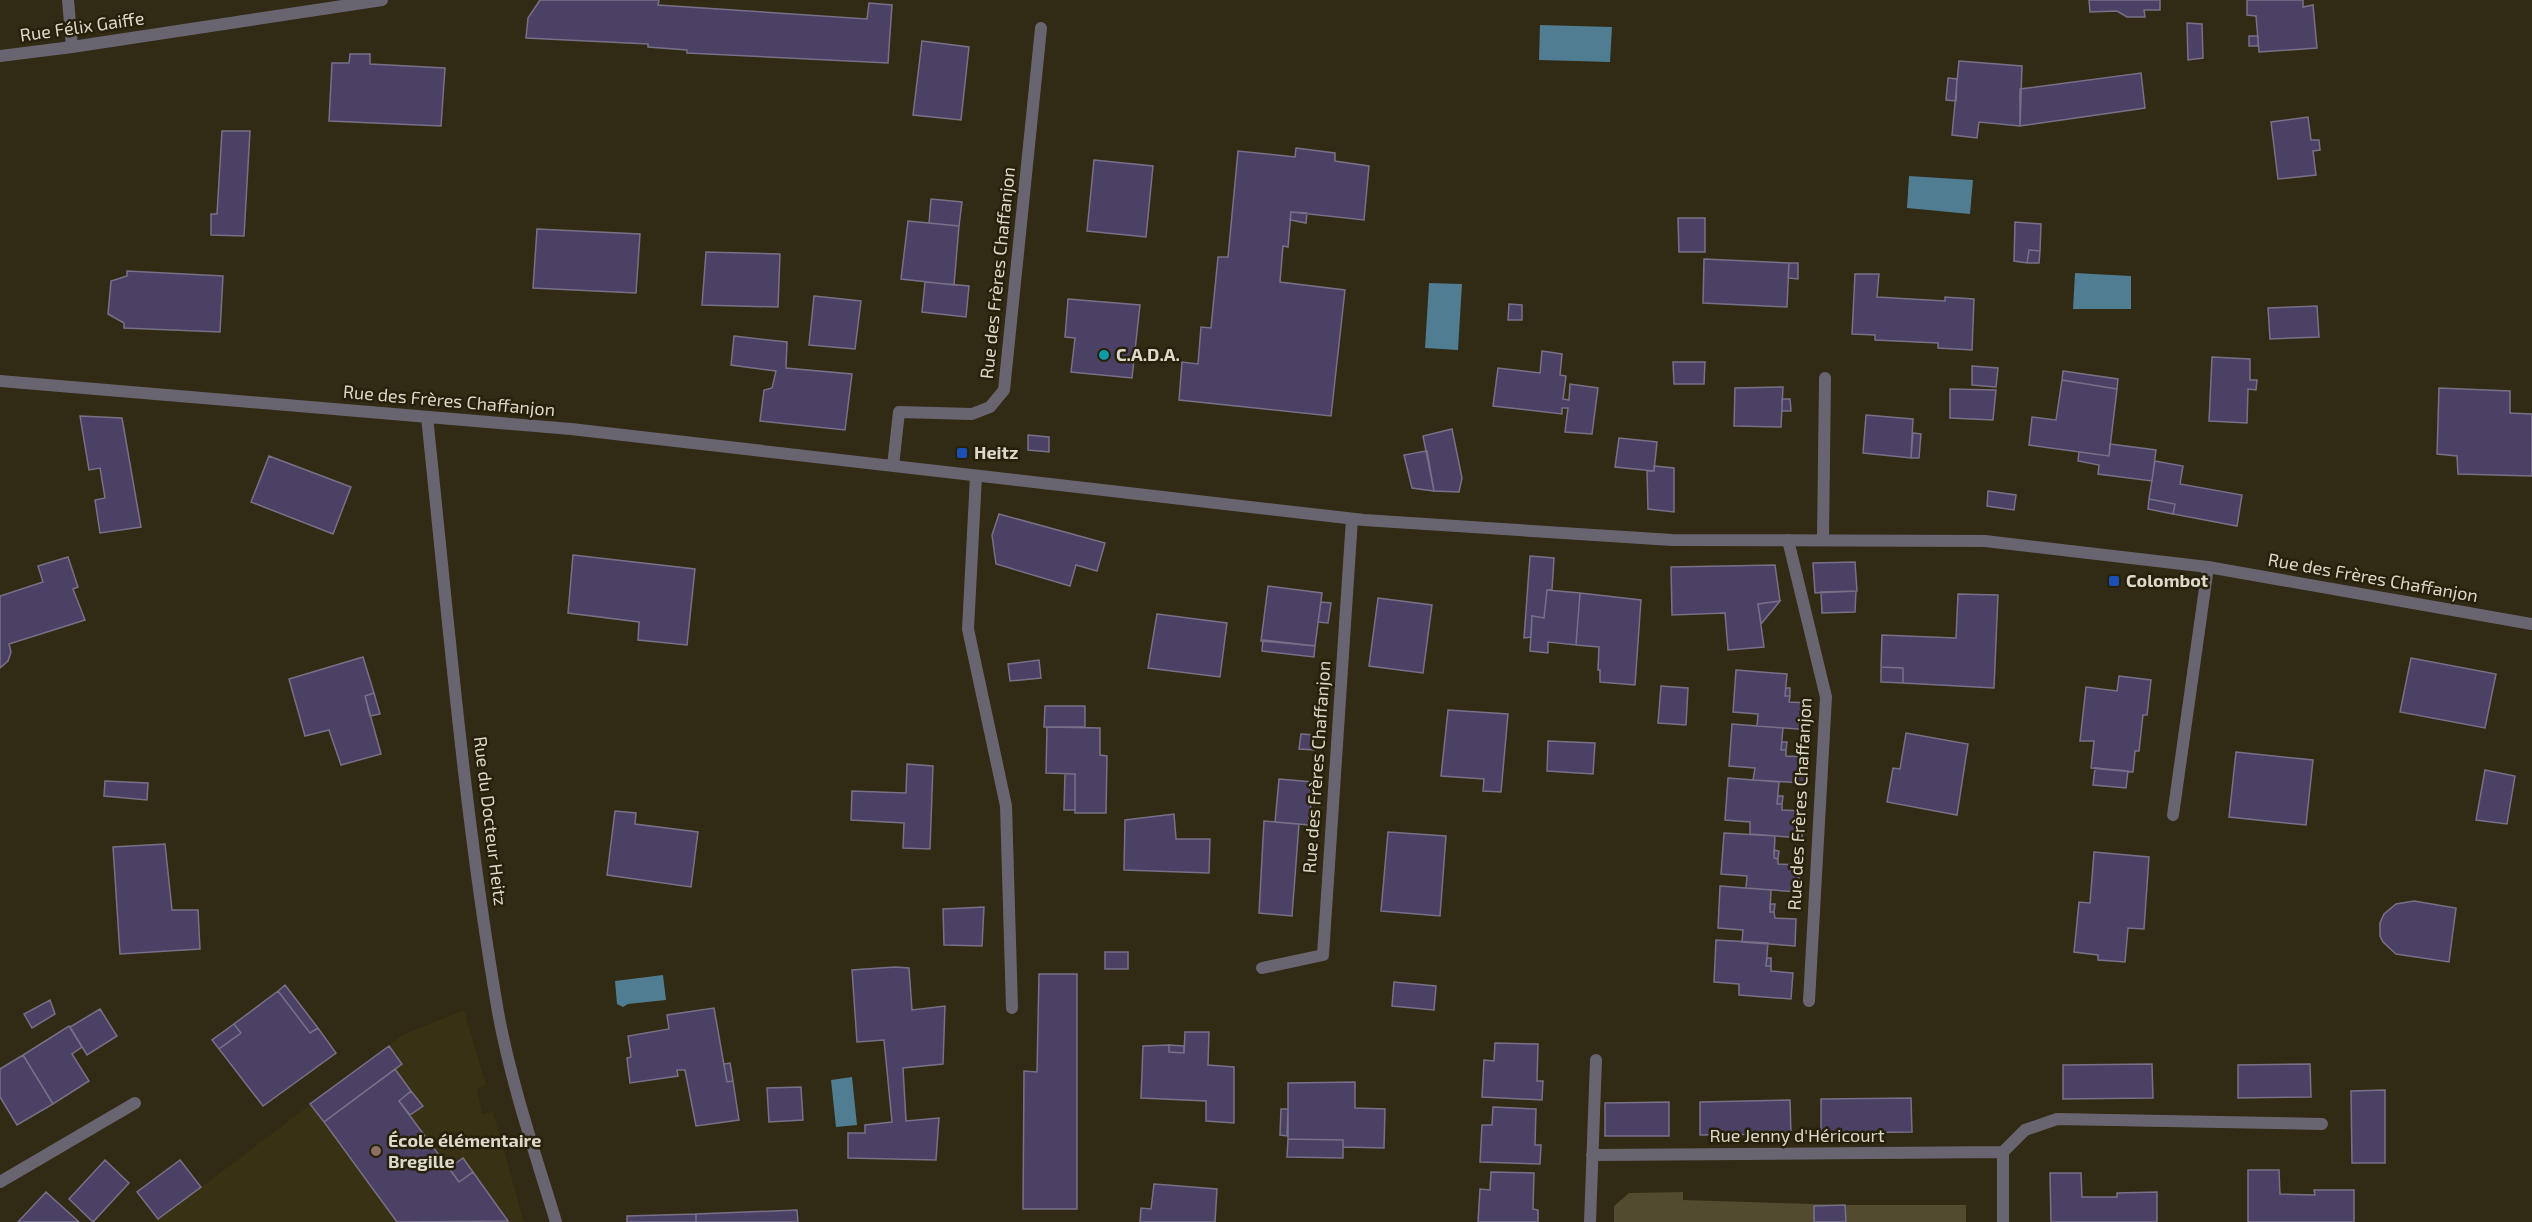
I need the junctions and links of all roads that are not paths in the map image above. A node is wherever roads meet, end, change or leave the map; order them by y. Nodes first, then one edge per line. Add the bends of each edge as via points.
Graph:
1 (68, 0) edge
2 (382, 0) edge
3 (1041, 28) dead end
4 (72, 47) junction
5 (0, 56) edge
6 (1825, 378) dead end
7 (0, 381) edge
8 (427, 417) junction
9 (893, 466) junction
10 (975, 476) junction
11 (1352, 519) junction
12 (1788, 540) junction
13 (1823, 540) junction
14 (2208, 567) junction
15 (2532, 624) edge
16 (2173, 815) dead end
17 (1262, 968) dead end
18 (1809, 1001) dead end
19 (1011, 1008) dead end
20 (1596, 1060) dead end
21 (135, 1103) dead end
22 (2322, 1124) dead end
23 (2003, 1152) junction
24 (1592, 1155) junction
25 (0, 1182) edge
26 (556, 1222) edge
27 (1590, 1222) edge
28 (2004, 1222) edge

1 - 4 street
2 - 4 street, Rue Félix Gaiffe
3 - 9 street, Rue des Frères Chaffanjon via 1004,390 990,407 972,414 899,412
4 - 5 street, Rue Félix Gaiffe
6 - 13 street
7 - 8 street, Rue des Frères Chaffanjon
8 - 9 street, Rue des Frères Chaffanjon via 571,429
8 - 26 street, Rue du Docteur Heitz via 471,830 498,1013 516,1092
9 - 10 street, Rue des Frères Chaffanjon
10 - 11 street, Rue des Frères Chaffanjon
10 - 19 street via 968,628 1006,806
11 - 12 street, Rue des Frères Chaffanjon via 1672,540
11 - 17 street, Rue des Frères Chaffanjon via 1323,955
12 - 13 street, Rue des Frères Chaffanjon
12 - 18 street, Rue des Frères Chaffanjon via 1826,697
13 - 14 street, Rue des Frères Chaffanjon via 1985,541
14 - 15 street, Rue des Frères Chaffanjon
14 - 16 street
20 - 24 street
21 - 25 street
22 - 23 street via 2057,1119 2025,1130
23 - 24 street, Rue Jenny d'Héricourt
23 - 28 street
24 - 27 street

